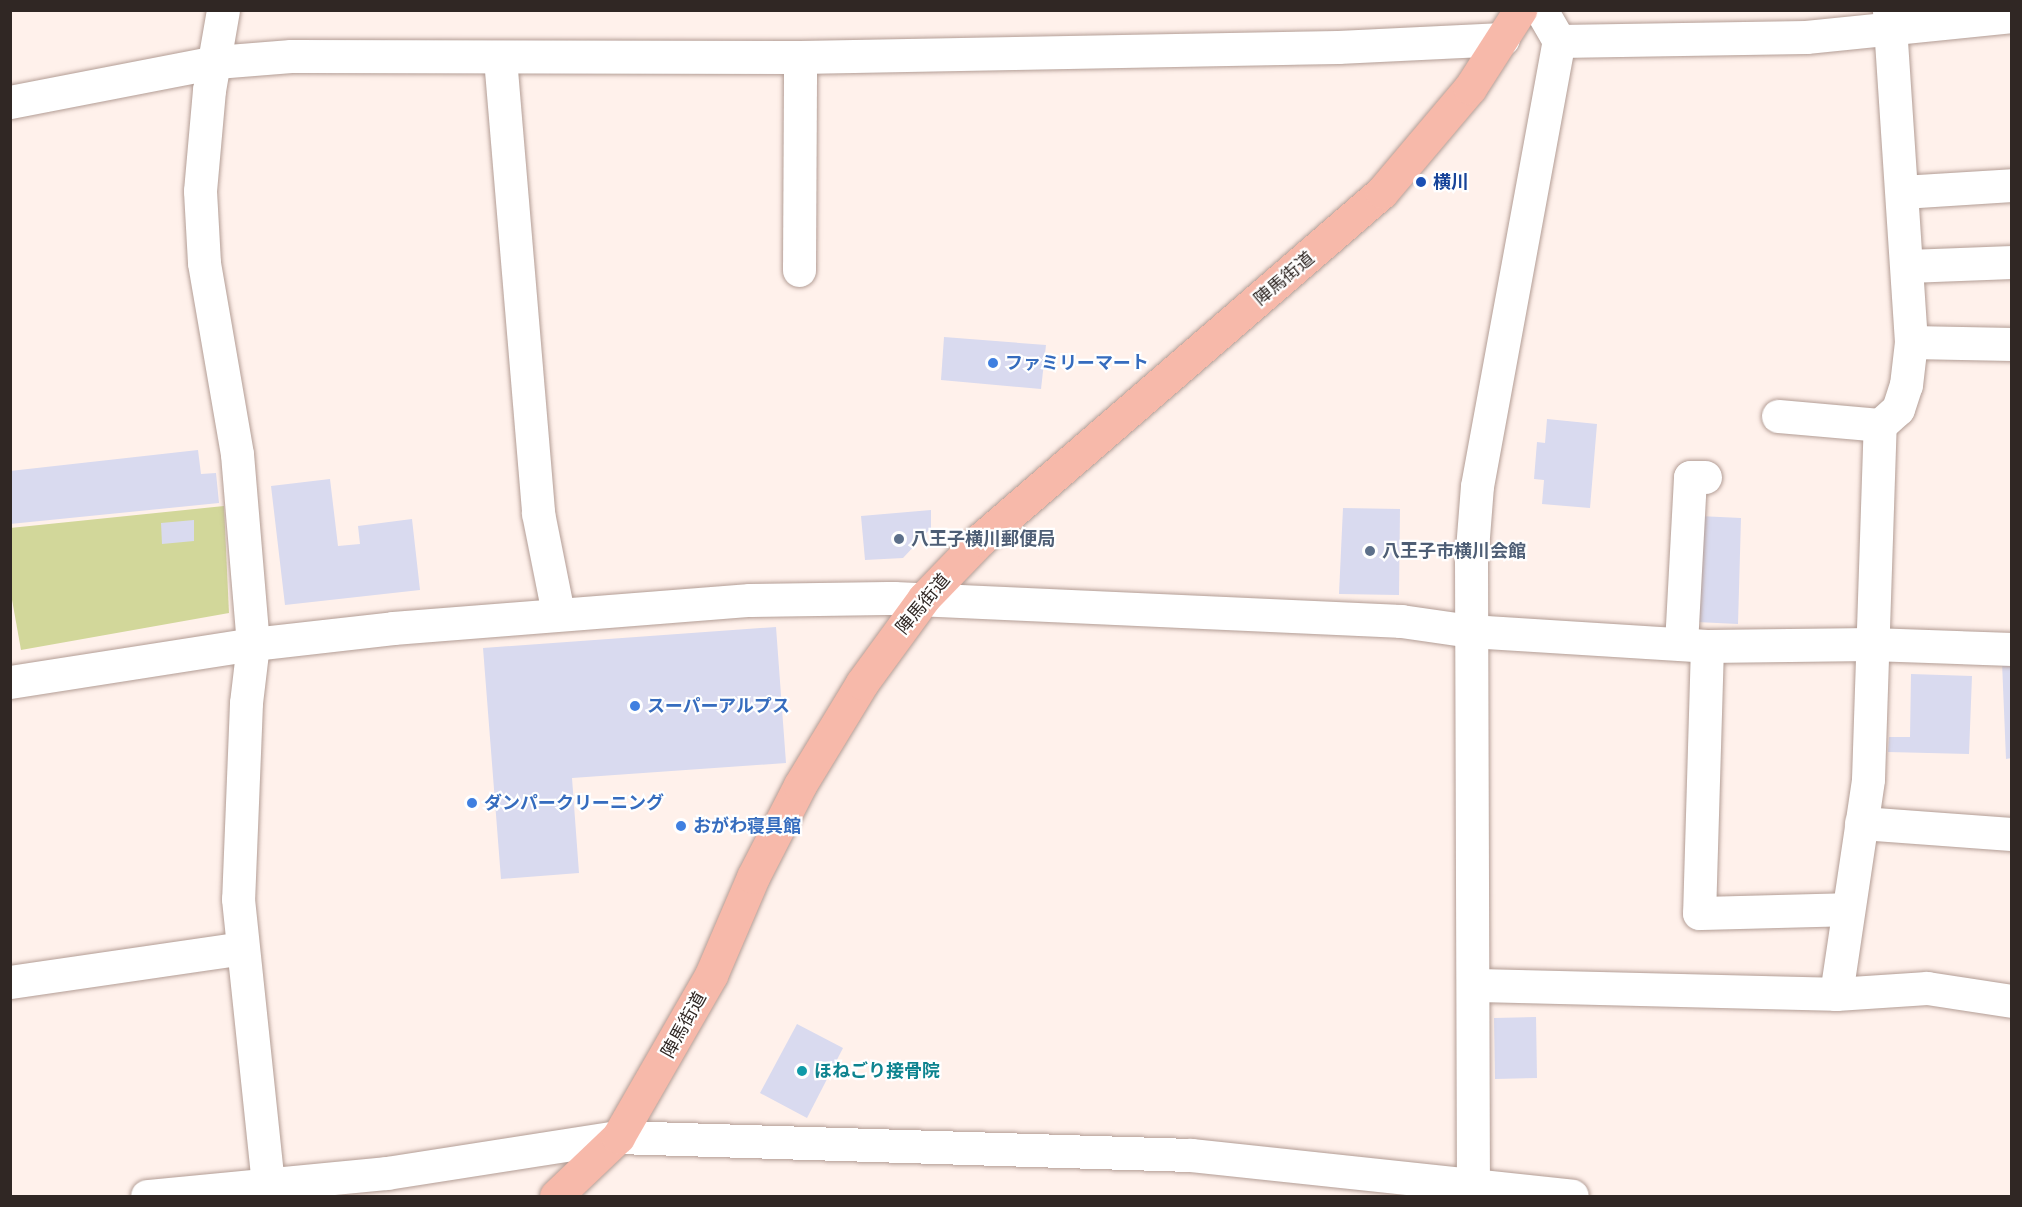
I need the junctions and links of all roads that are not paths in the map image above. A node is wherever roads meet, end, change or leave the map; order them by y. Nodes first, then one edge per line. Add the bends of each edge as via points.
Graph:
1 (223, 10) edge
2 (1520, 10) edge
3 (1541, 10) edge
4 (2012, 16) edge
5 (1889, 20) edge
6 (1503, 39) junction
7 (1559, 41) junction
8 (800, 57) junction
9 (500, 58) junction
10 (216, 62) junction
11 (10, 102) edge
12 (2012, 185) edge
13 (1902, 192) junction
14 (2012, 262) edge
15 (1908, 266) junction
16 (799, 270) dead end
17 (1911, 342) junction
18 (2012, 344) edge
19 (1778, 416) dead end
20 (1880, 424) junction
21 (1705, 477) dead end
22 (924, 598) junction
23 (558, 613) junction
24 (1470, 631) junction
25 (253, 644) junction
26 (1871, 644) junction
27 (1694, 645) junction
28 (2012, 649) edge
29 (10, 682) edge
30 (1861, 823) junction
31 (2012, 834) edge
32 (1847, 909) junction
33 (242, 948) junction
34 (10, 982) edge
35 (1474, 985) junction
36 (1836, 994) junction
37 (2012, 1001) edge
38 (618, 1137) junction
39 (268, 1191) edge
40 (1473, 1191) edge
41 (147, 1197) edge
42 (556, 1197) edge
43 (1572, 1197) edge

1 - 10 street
2 - 6 main road, 陣馬街道
3 - 7 street
4 - 5 street
5 - 7 street via 1806,37
5 - 13 street
6 - 8 street via 1338,47
6 - 22 main road, 陣馬街道 via 1470,88 1382,192 981,539
7 - 24 street via 1477,486
8 - 9 street
8 - 16 street
9 - 10 street via 291,56
9 - 23 street via 538,513
10 - 11 street
10 - 25 street via 208,90 200,191 204,263 237,454
12 - 13 street
13 - 15 street
14 - 15 street
15 - 17 street
17 - 18 street
17 - 20 street via 1906,385 1898,409
19 - 20 street
20 - 26 street
21 - 27 street via 1690,477
22 - 23 street via 750,600
22 - 24 street via 1401,621
22 - 38 main road, 陣馬街道 via 862,683 800,785 753,877 711,975
23 - 25 street
24 - 27 street
24 - 35 street
25 - 29 street
25 - 33 street via 239,842
26 - 27 street
26 - 28 street
26 - 30 street via 1868,779
27 - 32 street via 1699,913
30 - 31 street
30 - 32 street
32 - 36 street
33 - 34 street
33 - 39 street
35 - 36 street
35 - 40 street
36 - 37 street via 1927,988
38 - 39 street
38 - 40 street via 1191,1155
38 - 42 main road, 陣馬街道
39 - 41 street
40 - 43 street

